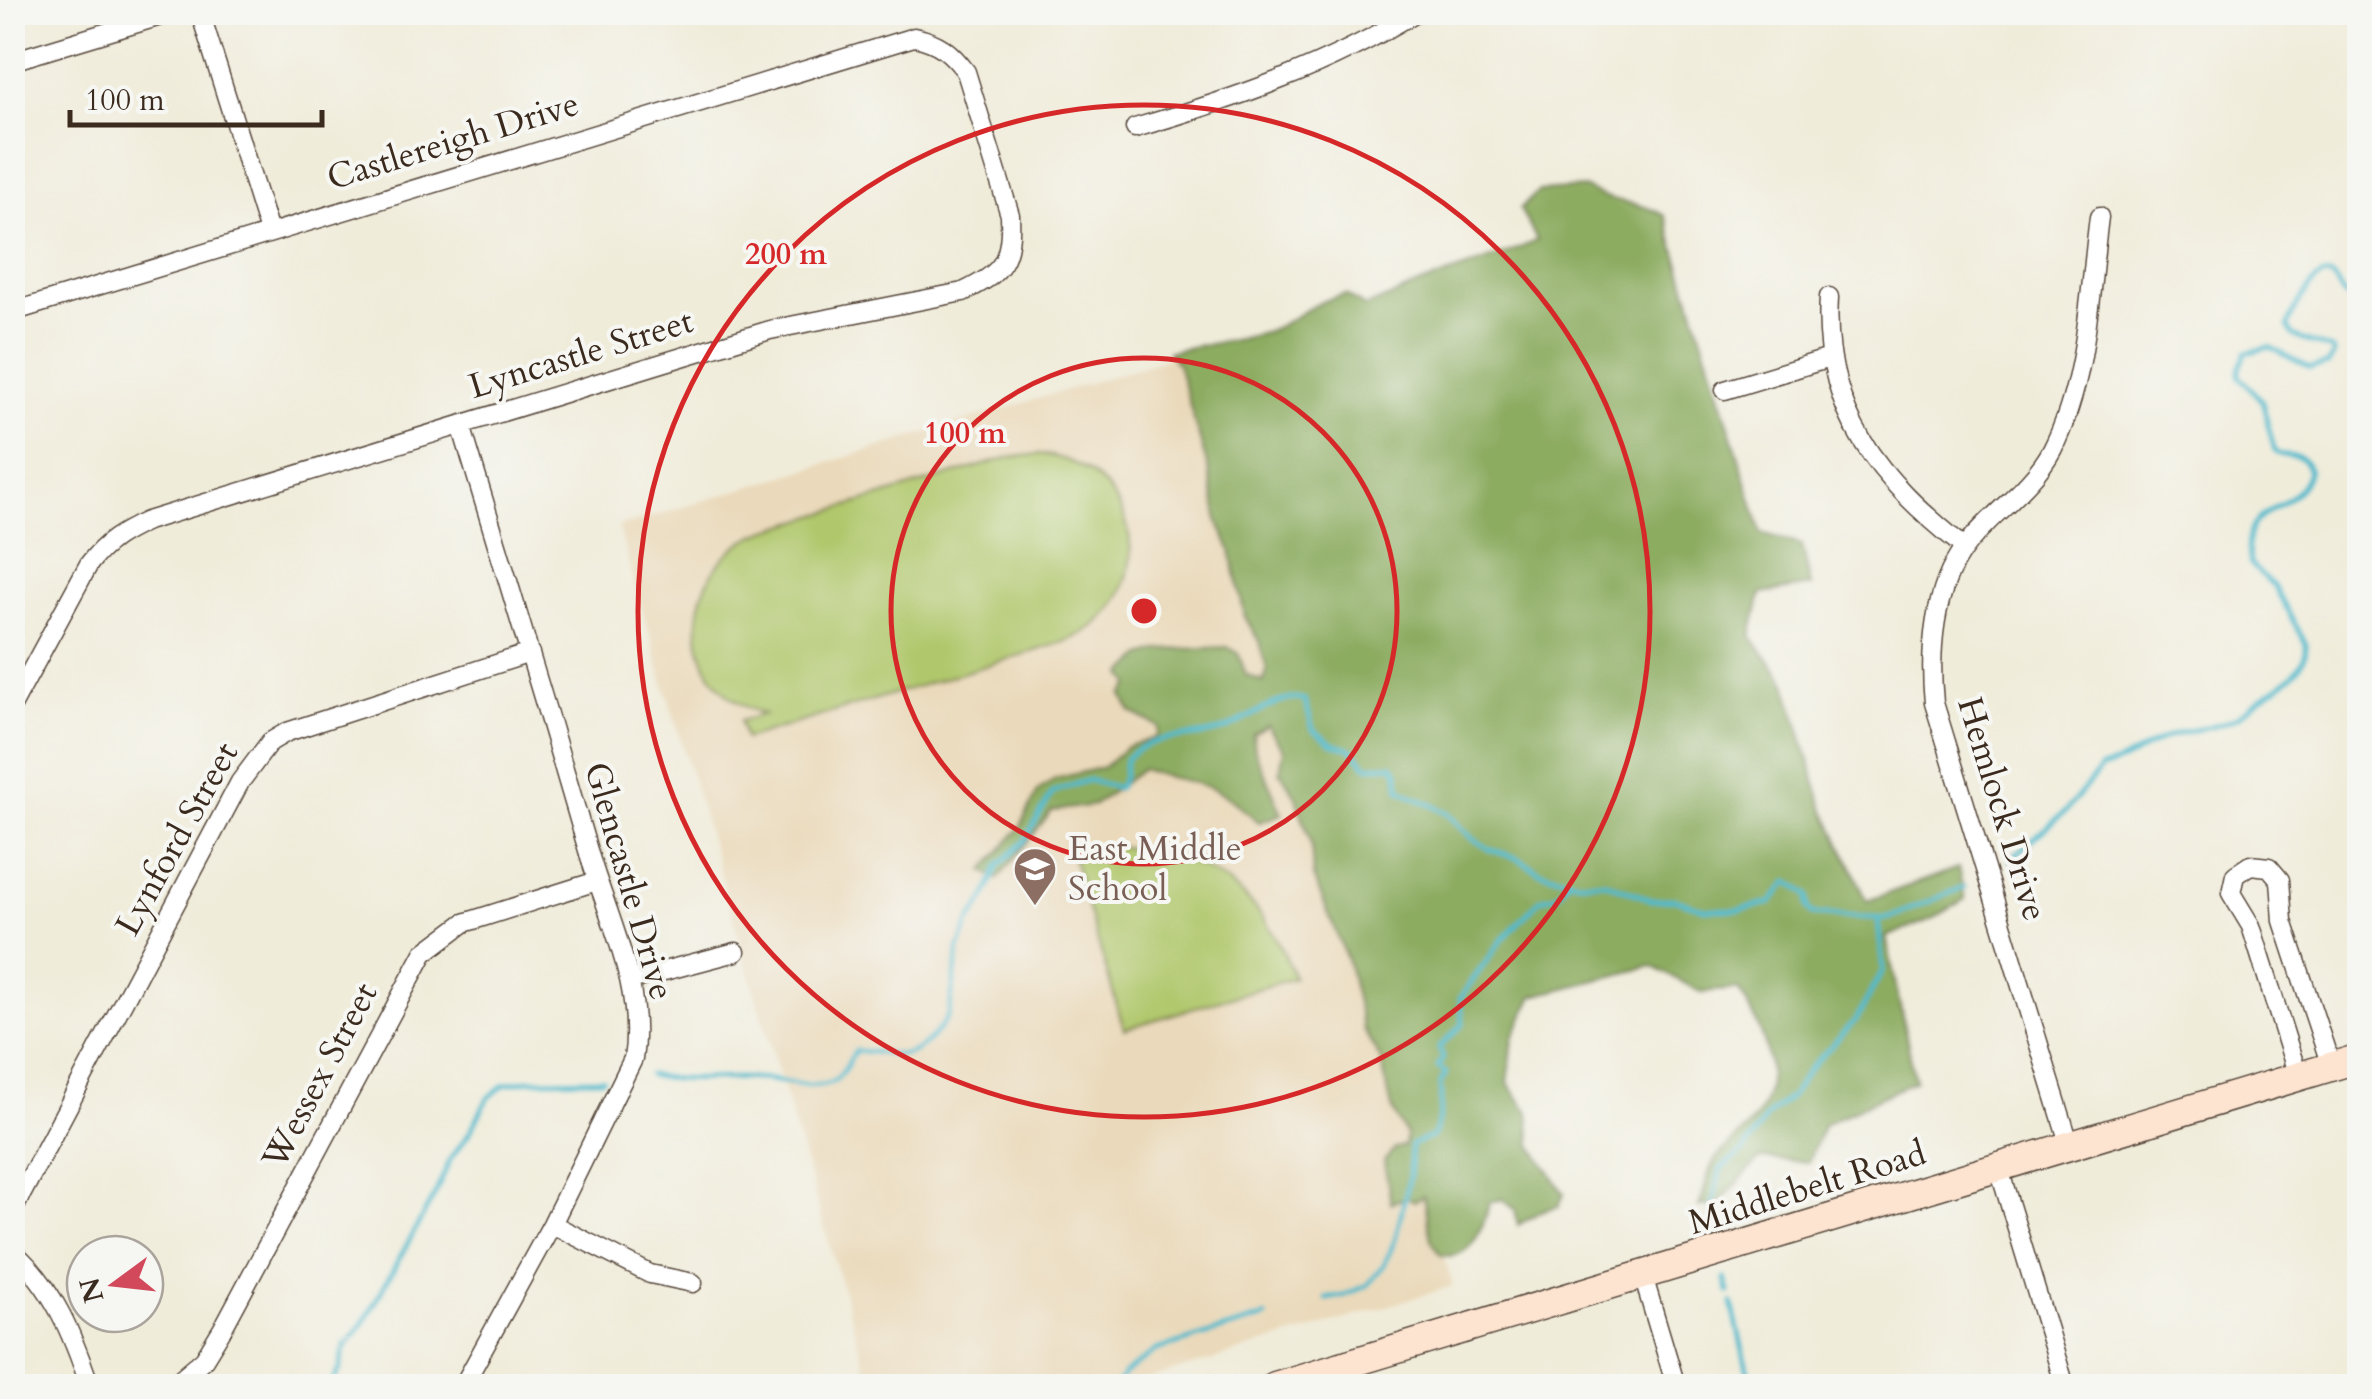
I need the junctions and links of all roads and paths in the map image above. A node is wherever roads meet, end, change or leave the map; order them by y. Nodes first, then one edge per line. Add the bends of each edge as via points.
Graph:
1 (174, 12) edge
2 (200, 12) edge
3 (1416, 12) edge
4 (914, 38) joint
5 (12, 61) edge
6 (1135, 128) dead end
7 (2099, 217) dead end
8 (269, 232) junction
9 (1830, 297) dead end
10 (12, 312) edge
11 (1830, 358) junction
12 (1725, 390) dead end
13 (462, 424) junction
14 (1964, 548) junction
15 (530, 654) junction
16 (12, 706) edge
17 (596, 881) junction
18 (736, 952) dead end
19 (630, 980) junction
20 (2350, 1067) edge
21 (2298, 1076) junction
22 (2070, 1146) junction
23 (1999, 1168) junction
24 (12, 1212) edge
25 (552, 1224) junction
26 (12, 1251) edge
27 (1642, 1276) junction
28 (693, 1282) dead end
29 (90, 1386) edge
30 (172, 1386) edge
31 (463, 1386) edge
32 (1275, 1386) edge
33 (1676, 1386) edge
34 (2065, 1386) edge

1 - 5 street
2 - 8 street
3 - 6 street via 1304,72
4 - 8 street, Castlereigh Drive
4 - 13 street, Lyncastle Street via 934,42 966,72 1005,199 1010,252 986,282 925,301 770,330
7 - 14 street via 2067,416 2033,478
8 - 10 street, Castlereigh Drive
9 - 11 street
11 - 12 street
11 - 14 street via 1868,454 1916,508
13 - 15 street, Glencastle Drive
13 - 16 street, Lyncastle Street via 118,534 89,564
14 - 22 street, Hemlock Drive via 1950,572 1932,638 1934,703
15 - 17 street, Glencastle Drive
15 - 24 street, Lynford Street via 305,724 270,742 240,782
17 - 19 street, Glencastle Drive
17 - 30 street, Wessex Street via 464,923 424,953 223,1328 204,1359
18 - 19 street
19 - 25 street, Glencastle Drive via 638,1033 633,1059
20 - 21 street, Middlebelt Road
20 - 21 street via 2284,921 2280,880 2269,867 2250,865 2235,875 2231,893 2251,926
21 - 22 street, Middlebelt Road
22 - 23 street, Middlebelt Road
23 - 27 street, Middlebelt Road
23 - 34 street
25 - 28 street via 650,1274
25 - 31 street, Glencastle Drive
26 - 29 street via 62,1313
27 - 32 street, Middlebelt Road
27 - 33 street

